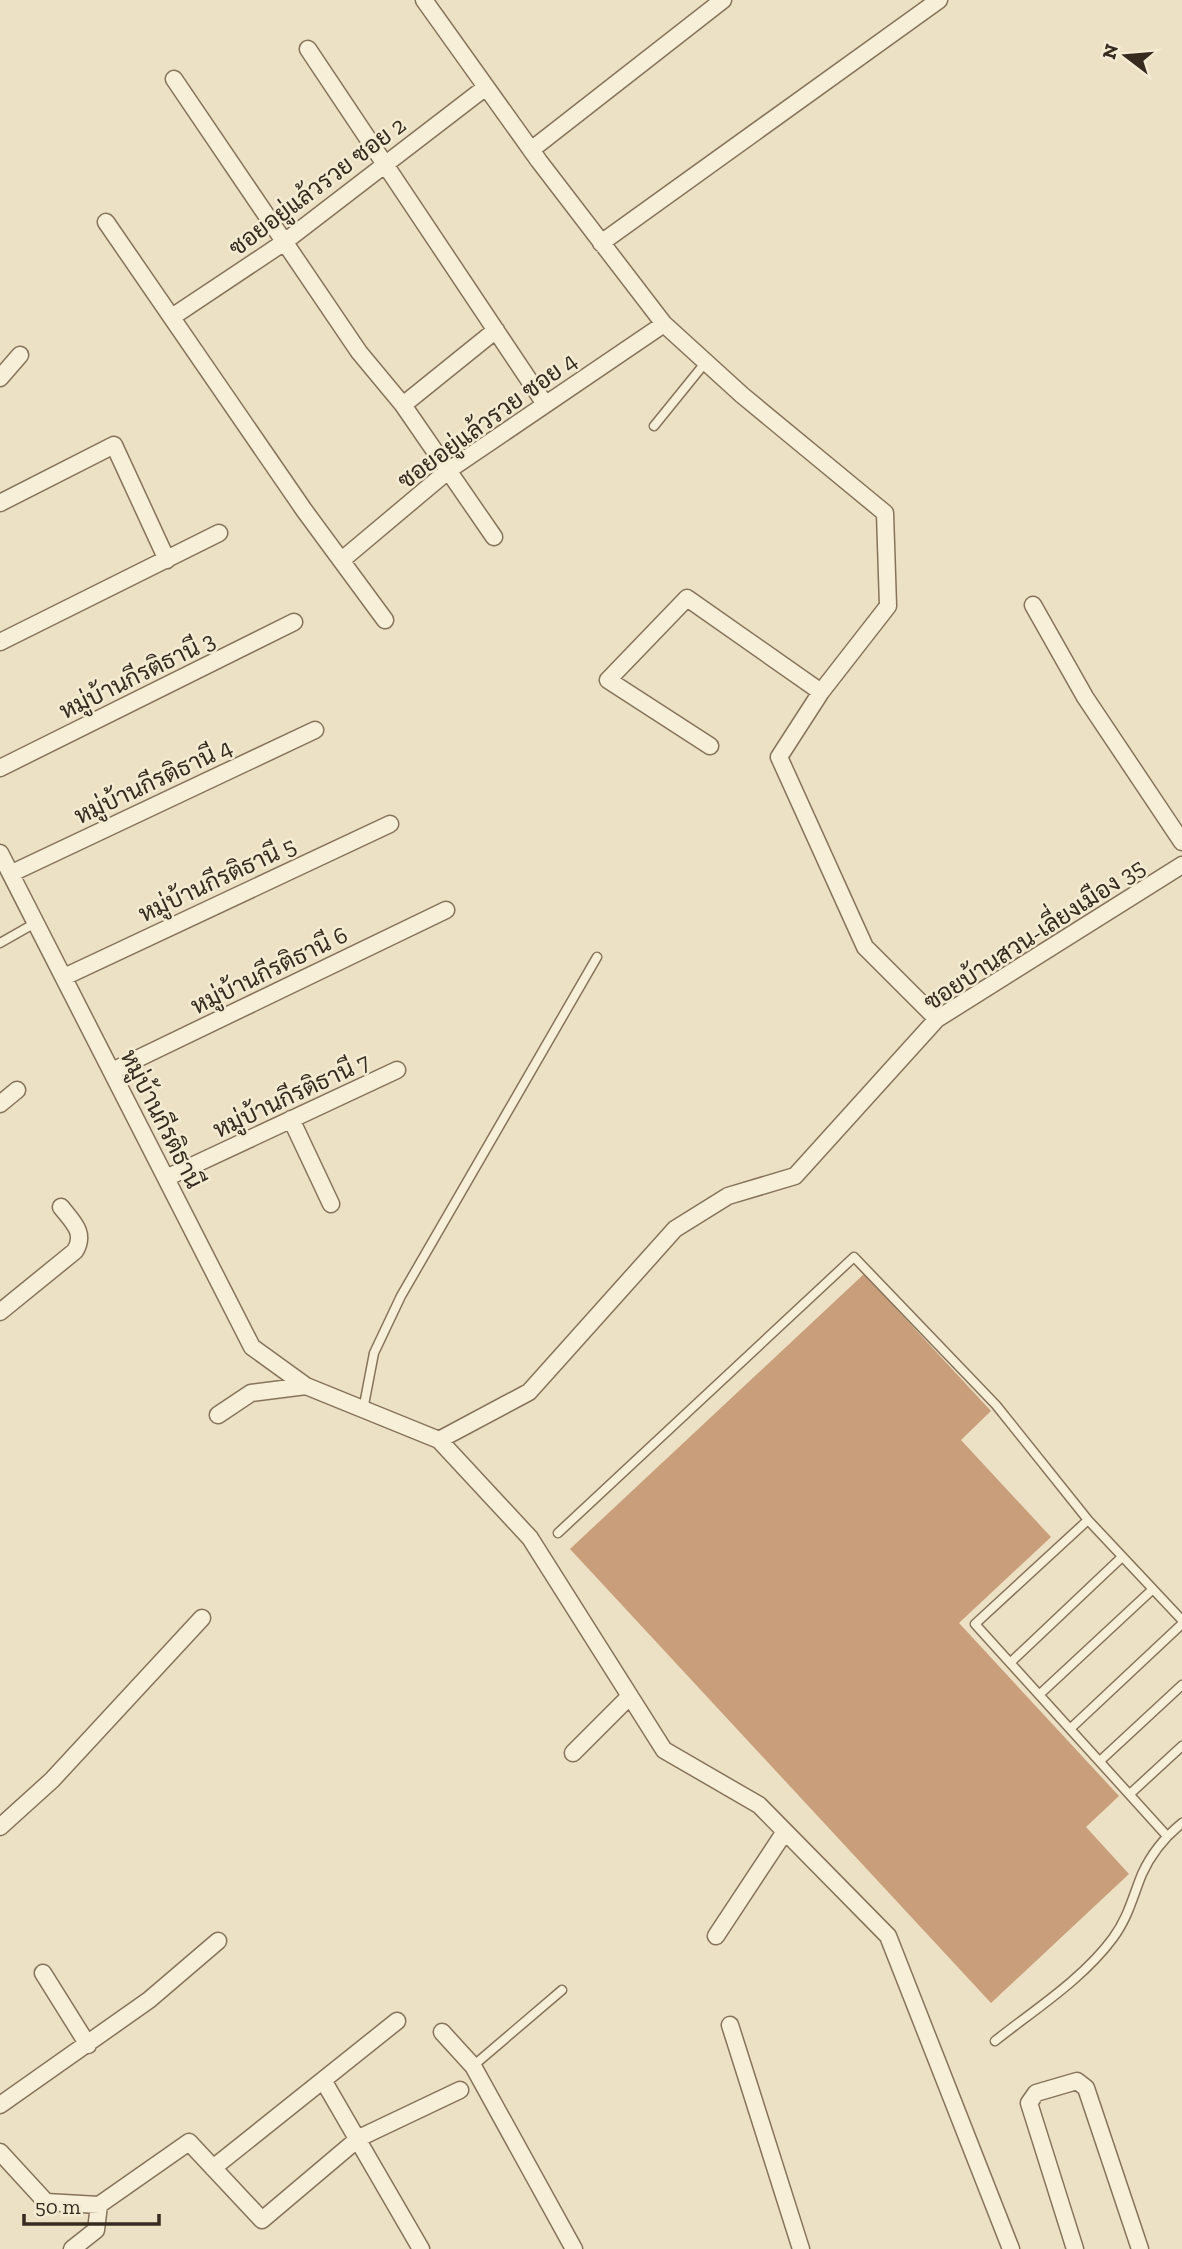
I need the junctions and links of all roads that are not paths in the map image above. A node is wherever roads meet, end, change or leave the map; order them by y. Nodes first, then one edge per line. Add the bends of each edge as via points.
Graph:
1 (424, 0) edge
2 (723, 0) edge
3 (939, 0) edge
4 (308, 49) dead end
5 (174, 79) dead end
6 (486, 87) junction
7 (531, 150) junction
8 (386, 164) junction
9 (106, 222) dead end
10 (283, 243) junction
11 (601, 243) junction
12 (172, 317) junction
13 (663, 324) junction
14 (496, 330) junction
15 (20, 355) dead end
16 (705, 363) junction
17 (0, 378) edge
18 (545, 404) junction
19 (403, 405) junction
20 (654, 426) dead end
21 (449, 470) junction
22 (0, 503) edge
23 (219, 533) dead end
24 (494, 537) dead end
25 (342, 559) junction
26 (167, 560) junction
27 (1032, 605) dead end
28 (385, 620) dead end
29 (294, 622) dead end
30 (0, 642) edge
31 (821, 692) junction
32 (315, 730) dead end
33 (710, 746) dead end
34 (0, 768) edge
35 (390, 824) dead end
36 (1182, 842) edge
37 (0, 853) edge
38 (1182, 865) edge
39 (12, 873) junction
40 (446, 910) dead end
41 (37, 922) junction
42 (0, 943) edge
43 (597, 957) dead end
44 (64, 976) junction
45 (937, 1019) junction
46 (111, 1070) junction
47 (397, 1070) dead end
48 (17, 1090) dead end
49 (0, 1104) edge
50 (291, 1119) junction
51 (166, 1178) junction
52 (331, 1204) dead end
53 (61, 1207) dead end
54 (0, 1312) edge
55 (306, 1386) junction
56 (363, 1410) junction
57 (218, 1415) dead end
58 (439, 1440) junction
59 (1088, 1520) junction
60 (558, 1533) dead end
61 (1122, 1557) junction
62 (1153, 1589) junction
63 (202, 1618) dead end
64 (1182, 1622) edge
65 (1011, 1662) junction
66 (1182, 1685) edge
67 (1040, 1694) junction
68 (631, 1696) junction
69 (1071, 1728) junction
70 (1182, 1746) edge
71 (573, 1753) dead end
72 (1101, 1760) junction
73 (1131, 1793) junction
74 (1182, 1823) edge
75 (0, 1827) edge
76 (784, 1833) junction
77 (1167, 1836) junction
78 (716, 1936) dead end
79 (218, 1941) dead end
80 (43, 1973) dead end
81 (562, 1990) dead end
82 (397, 2021) dead end
83 (730, 2025) dead end
84 (442, 2032) dead end
85 (995, 2041) dead end
86 (88, 2045) junction
87 (472, 2066) junction
88 (323, 2080) junction
89 (460, 2090) dead end
90 (0, 2105) edge
91 (359, 2138) junction
92 (0, 2152) edge
93 (214, 2168) junction
94 (99, 2206) junction
95 (72, 2249) edge
96 (421, 2249) edge
97 (574, 2249) edge
98 (801, 2249) edge
99 (1011, 2249) edge
100 (1075, 2249) edge
101 (1140, 2249) edge

1 - 6 street
2 - 7 street
3 - 11 street
4 - 8 street
5 - 10 street
6 - 7 street
6 - 8 street, ซอยอยู่แล้วรวย ซอย 2
7 - 11 street
8 - 10 street, ซอยอยู่แล้วรวย ซอย 2
8 - 14 street
9 - 12 street
10 - 12 street, ซอยอยู่แล้วรวย ซอย 2
10 - 19 street via 359,352
11 - 13 street
12 - 25 street
13 - 16 street
13 - 18 street, ซอยอยู่แล้วรวย ซอย 4
14 - 18 street
14 - 19 street
15 - 17 street
16 - 20 lane
16 - 31 street via 885,513 888,607
18 - 21 street, ซอยอยู่แล้วรวย ซอย 4
19 - 21 street
21 - 24 street
21 - 25 street, ซอยอยู่แล้วรวย ซอย 4
22 - 26 street via 114,445
23 - 26 street
25 - 28 street
26 - 30 street
27 - 36 street via 1085,697
29 - 34 street, หมู่บ้านกีรติธานี 3
31 - 33 street via 687,598 608,680
31 - 45 street via 779,757 865,947
32 - 39 street, หมู่บ้านกีรติธานี 4
35 - 44 street, หมู่บ้านกีรติธานี 5
37 - 39 street, หมู่บ้านกีรติธานี
38 - 45 street, ซอยบ้านสวน-เลี่ยงเมือง 35
39 - 41 street, หมู่บ้านกีรติธานี
40 - 46 street, หมู่บ้านกีรติธานี 6
41 - 42 lane
41 - 44 street, หมู่บ้านกีรติธานี
43 - 56 lane via 401,1296 374,1353
44 - 46 street, หมู่บ้านกีรติธานี
45 - 58 street, ซอยบ้านสวน-เลี่ยงเมือง 35 via 795,1176 728,1196 676,1228 529,1392
46 - 51 street, หมู่บ้านกีรติธานี
47 - 50 street, หมู่บ้านกีรติธานี 7
48 - 49 street
50 - 51 street, หมู่บ้านกีรติธานี 7
50 - 52 street
51 - 55 street, หมู่บ้านกีรติธานี via 252,1347
53 - 54 street via 80,1233 81,1242
55 - 56 street, หมู่บ้านกีรติธานี
55 - 57 street via 251,1393
56 - 58 street, หมู่บ้านกีรติธานี
58 - 68 street via 530,1538
59 - 60 lane via 996,1405 855,1257
59 - 61 lane
59 - 65 lane via 975,1623
61 - 62 lane
61 - 65 lane
62 - 64 lane
62 - 67 lane
63 - 75 street via 52,1780
64 - 69 lane
65 - 67 lane
66 - 72 lane
67 - 69 lane
68 - 71 street
68 - 76 street via 664,1750 759,1805
69 - 72 lane
70 - 73 lane
72 - 73 lane
73 - 77 lane
74 - 77 lane
76 - 78 street
76 - 99 street via 888,1936
77 - 85 lane via 1143,1871 1129,1912 1113,1939 1067,1984
79 - 86 street
80 - 86 street
81 - 87 lane
82 - 88 street
83 - 98 street
84 - 87 street
86 - 90 street
87 - 97 street
88 - 91 street
88 - 93 street
89 - 91 street
91 - 93 street via 261,2220
91 - 96 street
92 - 94 street via 46,2202
93 - 94 street via 190,2142
94 - 95 street via 96,2230
100 - 101 street via 1029,2103 1036,2092 1076,2081 1086,2088

